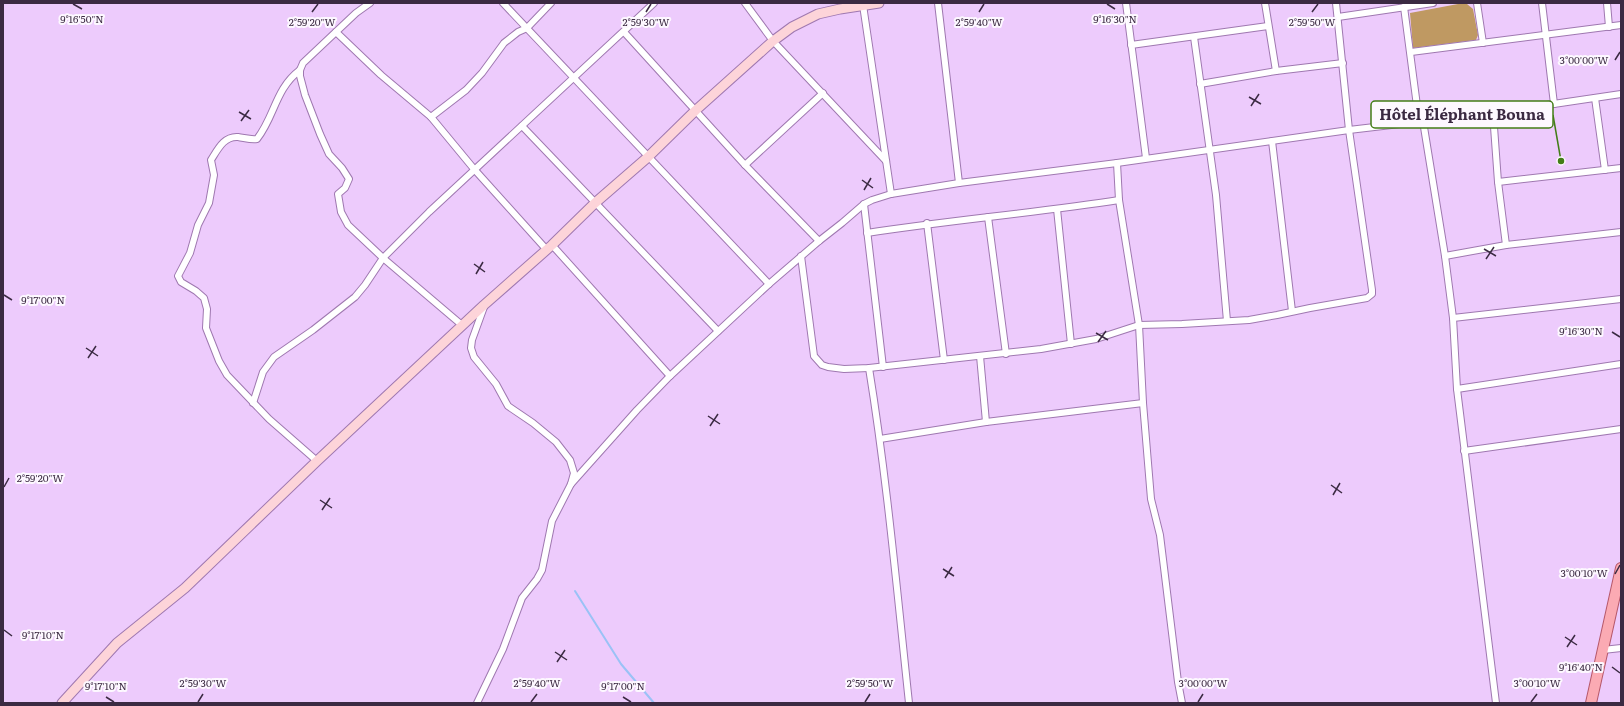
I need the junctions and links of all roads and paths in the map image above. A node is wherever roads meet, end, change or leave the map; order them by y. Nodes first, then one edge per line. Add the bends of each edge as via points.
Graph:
1 (370, 3) edge
2 (503, 3) edge
3 (551, 3) edge
4 (654, 3) edge
5 (745, 3) edge
6 (879, 3) edge
7 (938, 3) edge
8 (1126, 3) edge
9 (1264, 3) edge
10 (1336, 3) edge
11 (1433, 3) edge
12 (1477, 3) edge
13 (1542, 3) edge
14 (1607, 3) edge
15 (863, 5) junction
16 (842, 6) edge
17 (1404, 7) junction
18 (1338, 17) junction
19 (1621, 25) edge
20 (1268, 26) junction
21 (1609, 27) junction
22 (527, 28) junction
23 (336, 32) junction
24 (624, 32) junction
25 (1545, 35) junction
26 (1194, 37) junction
27 (773, 41) junction
28 (1483, 43) junction
29 (1131, 45) junction
30 (1410, 52) junction
31 (1343, 63) junction
32 (300, 70) junction
33 (1276, 71) junction
34 (574, 79) junction
35 (1200, 84) junction
36 (823, 93) junction
37 (1621, 94) edge
38 (1595, 98) junction
39 (1554, 104) junction
40 (696, 110) junction
41 (1493, 113) junction
42 (431, 117) junction
43 (1421, 121) junction
44 (522, 126) junction
45 (1350, 130) junction
46 (1272, 141) junction
47 (1211, 148) junction
48 (648, 158) junction
49 (1146, 158) junction
50 (886, 161) junction
51 (1117, 163) junction
52 (745, 165) junction
53 (1621, 168) edge
54 (474, 169) junction
55 (1606, 170) junction
56 (1498, 182) junction
57 (959, 183) junction
58 (891, 194) junction
59 (1119, 200) junction
60 (595, 203) junction
61 (864, 204) junction
62 (1057, 210) junction
63 (988, 217) junction
64 (927, 223) junction
65 (1621, 232) edge
66 (867, 233) junction
67 (819, 241) junction
68 (1506, 245) junction
69 (549, 247) junction
70 (801, 256) junction
71 (1445, 256) junction
72 (383, 258) junction
73 (769, 284) junction
74 (1621, 299) edge
75 (484, 305) junction
76 (1292, 311) junction
77 (1453, 318) junction
78 (1228, 321) junction
79 (1139, 325) junction
80 (463, 326) junction
81 (718, 331) junction
82 (1071, 344) junction
83 (1006, 354) junction
84 (980, 356) junction
85 (944, 360) junction
86 (1621, 364) edge
87 (883, 367) junction
88 (869, 368) junction
89 (670, 376) junction
90 (1457, 389) junction
91 (253, 403) junction
92 (1143, 404) junction
93 (986, 422) junction
94 (1621, 429) edge
95 (880, 440) junction
96 (1464, 451) junction
97 (317, 461) junction
98 (572, 484) junction
99 (1621, 568) edge
100 (1621, 648) edge
101 (1603, 650) junction
102 (62, 703) edge
103 (477, 703) edge
104 (909, 703) edge
105 (1182, 703) edge
106 (1496, 703) edge
107 (1591, 703) edge

1 - 23 street
2 - 22 street
3 - 22 street
4 - 24 street
5 - 27 street
6 - 15 street
7 - 57 street
8 - 29 street
9 - 20 street
10 - 18 street
11 - 17 street
12 - 28 street
13 - 25 street
14 - 21 street
15 - 16 street
15 - 50 street
16 - 27 street via 799,23
17 - 18 street
17 - 30 street
18 - 31 street
19 - 21 street
20 - 26 street
20 - 33 street
21 - 25 street
22 - 34 street
22 - 42 street via 504,44 466,90
23 - 32 street via 310,55
23 - 42 street via 381,75
24 - 34 street
24 - 40 street
25 - 28 street
25 - 39 street
26 - 29 street
26 - 35 street
27 - 36 street
27 - 40 street
28 - 30 street
29 - 49 street
30 - 43 street
31 - 33 street
31 - 45 street
32 - 72 street via 306,95 329,154 349,179 345,188 338,194 344,218
32 - 91 street via 284,85 267,124 257,139 237,137 224,141 211,160 214,175 209,203 198,225 190,253 178,276 181,282 204,298 207,309 206,328 219,361 227,375
33 - 35 street
34 - 44 street
34 - 48 street
35 - 47 street
36 - 50 street
36 - 52 street
37 - 38 street
38 - 39 street
38 - 55 street
39 - 41 street
40 - 48 street
40 - 52 street
41 - 43 street
41 - 56 street
42 - 54 street
43 - 45 street
43 - 71 street
44 - 54 street
44 - 60 street
45 - 46 street
45 - 76 street via 1372,294 1362,300
46 - 47 street
46 - 76 street
47 - 49 street
47 - 78 street
48 - 60 street
48 - 73 street
49 - 51 street
50 - 58 street
51 - 57 street
51 - 59 street
52 - 67 street
53 - 55 street
54 - 69 street
54 - 72 street
55 - 56 street
56 - 68 street
57 - 58 street
58 - 61 street
59 - 62 street
59 - 79 street
60 - 69 street
60 - 81 street
61 - 66 street
61 - 67 street
62 - 63 street
62 - 82 street
63 - 64 street
63 - 83 street
64 - 66 street
64 - 85 street
65 - 68 street
66 - 87 street
67 - 70 street
68 - 71 street
69 - 75 street
69 - 89 street
70 - 73 street
70 - 88 street via 814,356 817,361 835,369
71 - 77 street
72 - 80 street
72 - 91 street via 355,297 274,358 263,372
73 - 81 street
74 - 77 street
75 - 80 street
75 - 98 street via 472,344 474,357 496,384 508,406 542,430 563,450 574,468
76 - 78 street via 1264,318
77 - 90 street
78 - 79 street
79 - 82 street
79 - 92 street
80 - 97 street
81 - 89 street
82 - 83 street
83 - 84 street
84 - 85 street
84 - 93 street
85 - 87 street
86 - 90 street
87 - 88 street
88 - 95 street
89 - 98 street
90 - 96 street
91 - 97 street
92 - 93 street
92 - 105 street via 1151,499 1160,535
93 - 95 street
94 - 96 street
95 - 104 street
96 - 106 street
97 - 102 street via 185,588 117,643
98 - 103 street via 552,521 542,570 522,598 503,649
99 - 101 main road
100 - 101 street
101 - 107 main road

